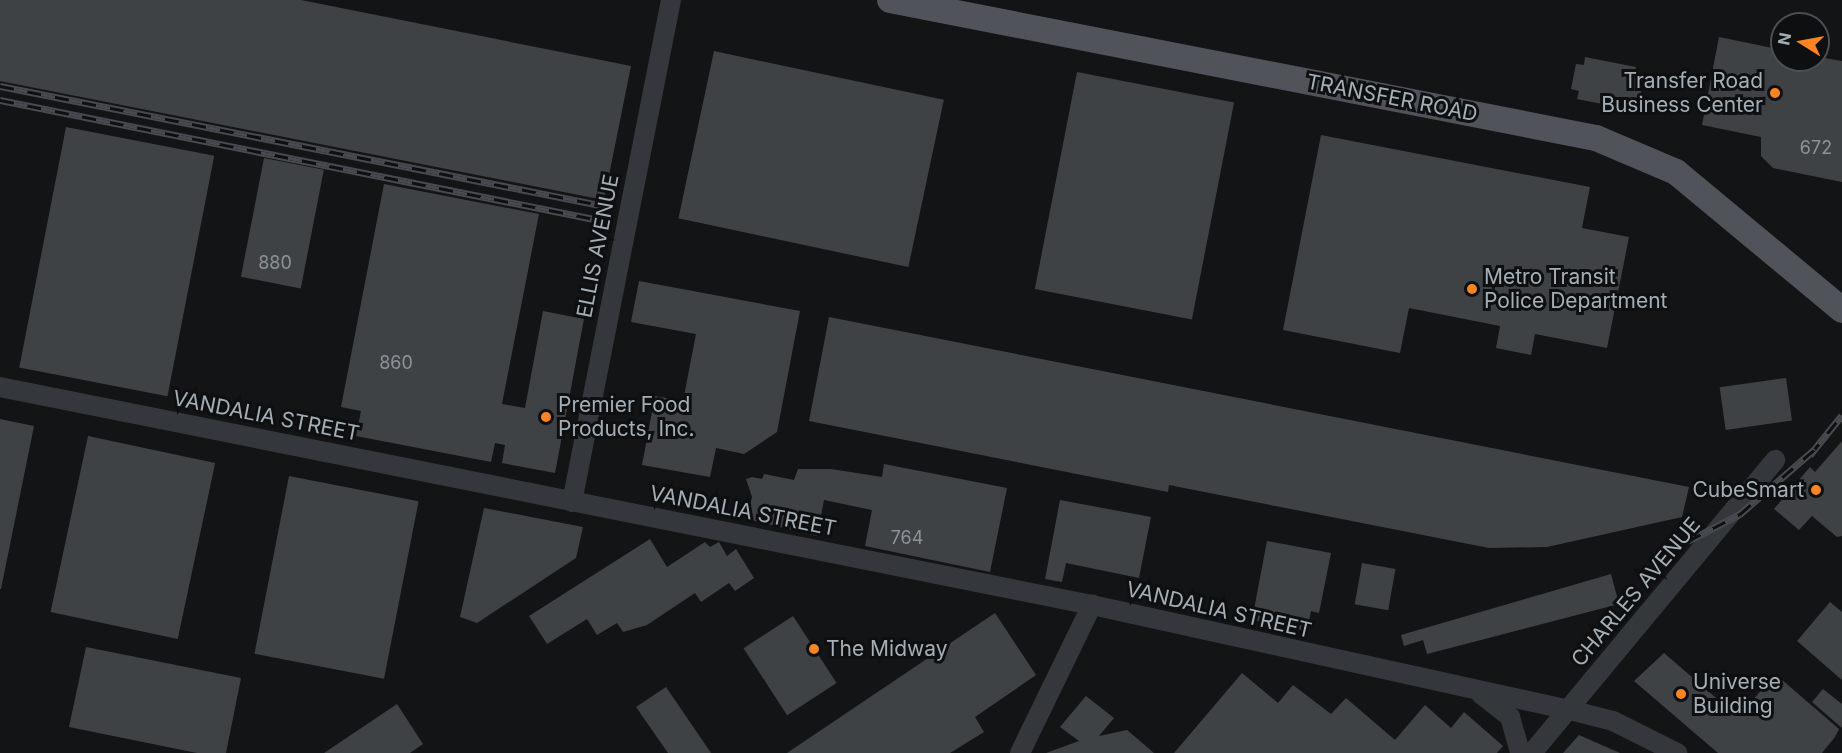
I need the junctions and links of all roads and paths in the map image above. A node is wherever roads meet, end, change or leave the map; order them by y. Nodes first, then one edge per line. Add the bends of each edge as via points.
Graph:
1 (671, 0) edge
2 (890, 0) edge
3 (1842, 310) edge
4 (0, 387) edge
5 (1775, 460) dead end
6 (572, 502) junction
7 (1092, 605) junction
8 (1474, 690) junction
9 (1570, 710) junction
10 (1020, 753) edge
11 (1520, 753) edge
12 (1532, 753) edge
13 (1677, 753) edge

1 - 6 street, ELLIS AVENUE
2 - 3 main road, TRANSFER ROAD via 1596,138 1676,172
4 - 6 street, VANDALIA STREET
5 - 9 street, CHARLES AVENUE
6 - 7 street, VANDALIA STREET
7 - 8 street, VANDALIA STREET
7 - 10 street
8 - 9 street, VANDALIA STREET
8 - 11 street, VANDALIA STREET via 1510,717
9 - 12 street, CHARLES AVENUE
9 - 13 street, VANDALIA STREET via 1612,722

